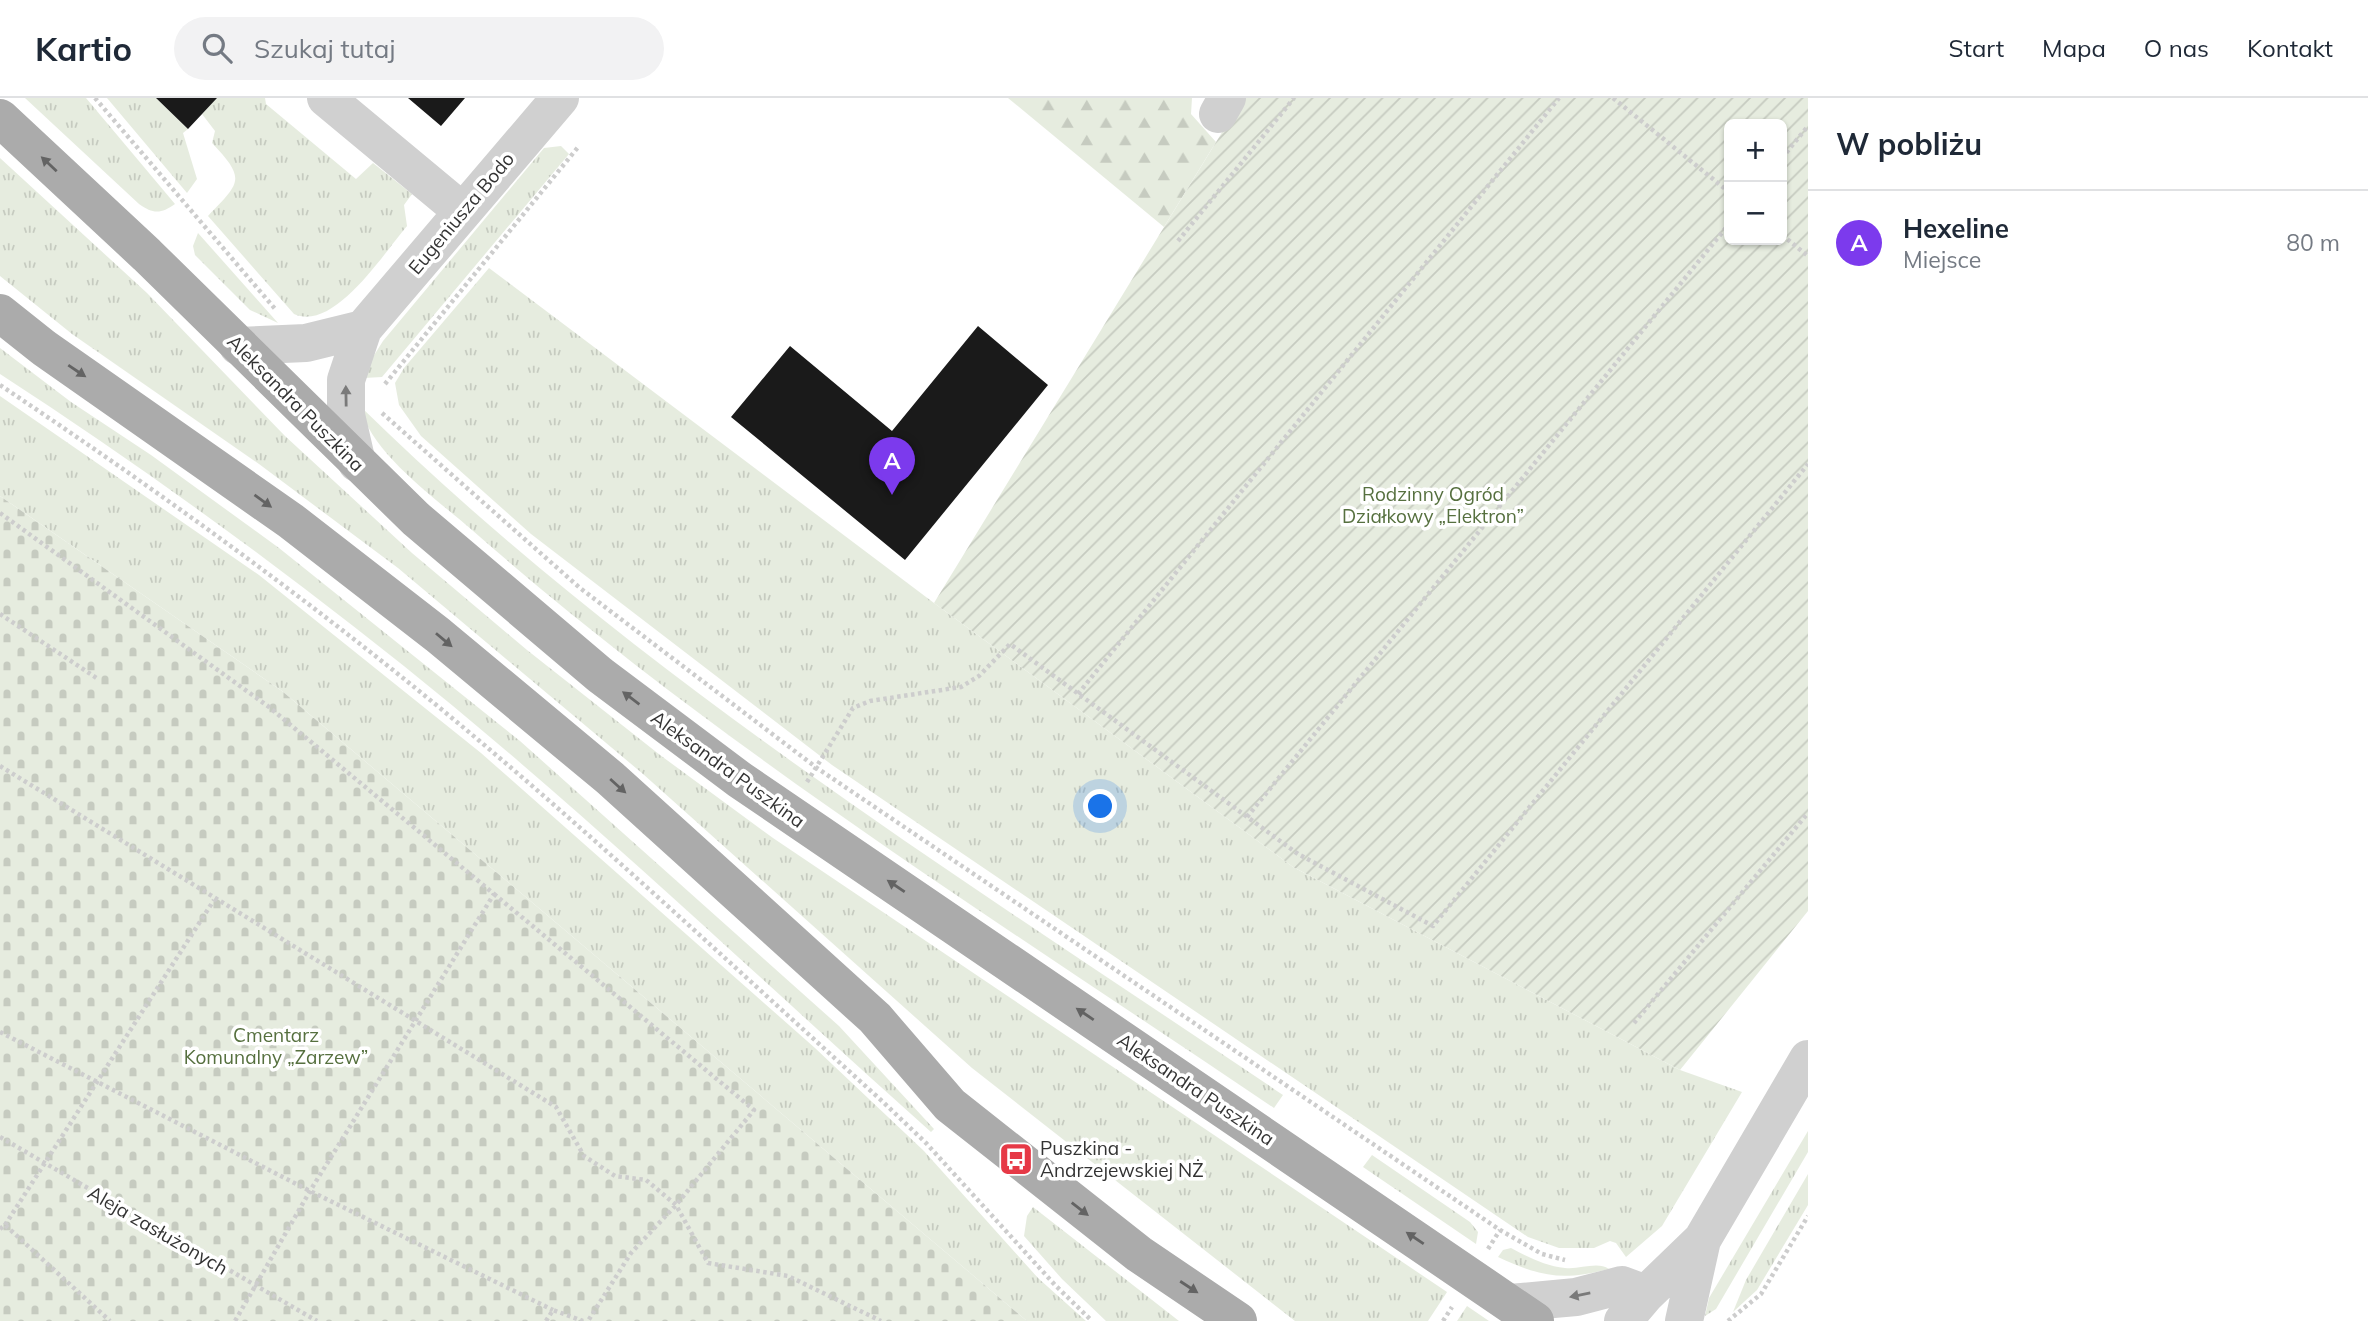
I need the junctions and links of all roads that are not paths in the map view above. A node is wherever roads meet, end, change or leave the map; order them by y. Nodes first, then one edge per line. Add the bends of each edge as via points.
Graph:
1 (326, 98) edge
2 (560, 98) edge
3 (0, 118) edge
4 (462, 212) junction
5 (0, 313) edge
6 (363, 329) junction
7 (238, 345) junction
8 (357, 463) junction
9 (1808, 1059) edge
10 (1702, 1240) junction
11 (1634, 1307) edge
12 (1523, 1312) edge
13 (1238, 1321) edge
14 (1684, 1321) edge

1 - 4 street
2 - 4 street, Eugeniusza Bodo
7 -> 3 main road, Aleksandra Puszkina
4 - 6 street, Eugeniusza Bodo
5 -> 13 main road via 291,521 438,635 610,778 875,1018 950,1105 1139,1254
6 - 7 street via 306,343
8 -> 6 street, Eugeniusza Bodo via 346,415 358,391
7 - 8 main road, Aleksandra Puszkina
12 -> 8 main road, Aleksandra Puszkina via 786,811 600,675
9 - 10 street
10 - 11 street
10 - 14 street
11 -> 12 street via 1622,1285

